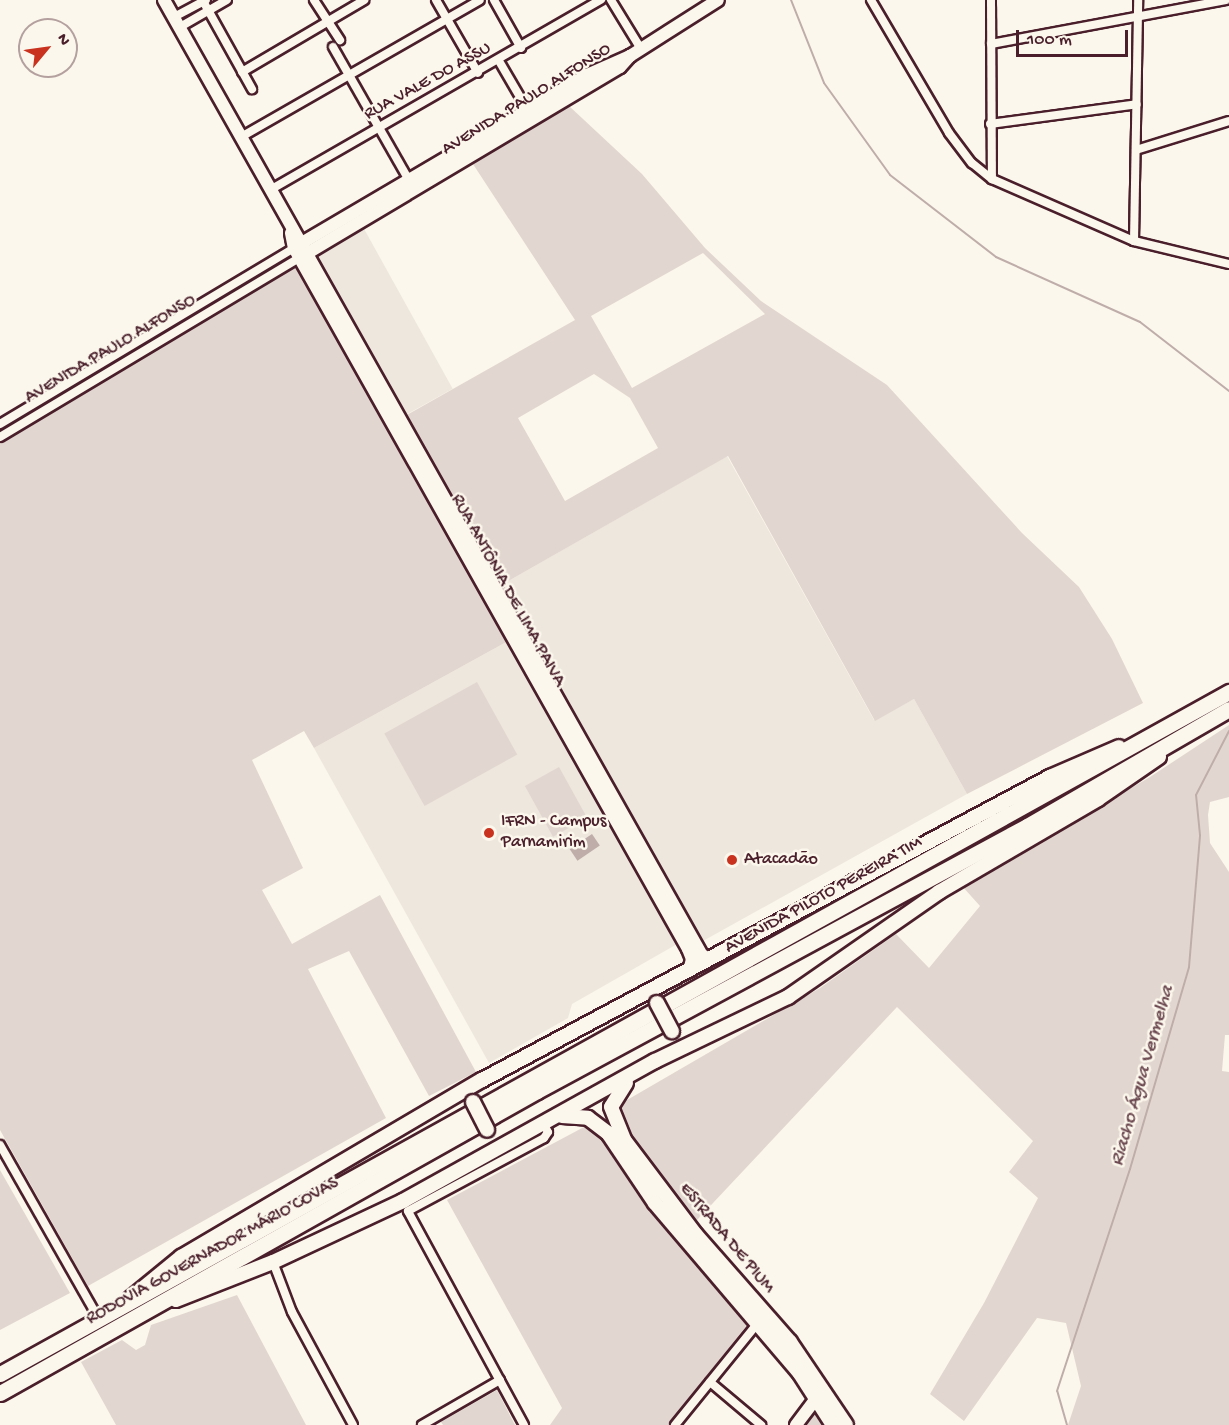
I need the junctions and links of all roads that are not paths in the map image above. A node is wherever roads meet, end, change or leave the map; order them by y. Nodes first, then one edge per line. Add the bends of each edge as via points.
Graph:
1 (164, 0) edge
2 (314, 0) edge
3 (364, 0) edge
4 (436, 0) edge
5 (480, 0) edge
6 (494, 0) edge
7 (601, 0) edge
8 (610, 0) edge
9 (718, 0) edge
10 (871, 0) edge
11 (991, 0) edge
12 (1138, 0) edge
13 (1226, 0) edge
14 (205, 1) edge
15 (224, 1) edge
16 (208, 10) junction
17 (447, 19) junction
18 (1137, 19) junction
19 (177, 22) junction
20 (326, 22) junction
21 (991, 44) junction
22 (521, 48) junction
23 (641, 49) junction
24 (499, 62) junction
25 (242, 72) junction
26 (478, 73) junction
27 (349, 75) junction
28 (252, 89) dead end
29 (1137, 104) junction
30 (530, 115) junction
31 (1229, 121) edge
32 (990, 124) junction
33 (379, 128) junction
34 (241, 137) junction
35 (1136, 150) junction
36 (992, 179) junction
37 (411, 185) junction
38 (270, 190) junction
39 (1134, 241) junction
40 (300, 251) junction
41 (1229, 264) edge
42 (105, 361) junction
43 (111, 370) junction
44 (0, 424) edge
45 (0, 437) edge
46 (1229, 692) edge
47 (1229, 709) edge
48 (1207, 722) junction
49 (1149, 736) junction
50 (655, 880) junction
51 (710, 959) junction
52 (689, 971) junction
53 (638, 997) junction
54 (668, 1055) junction
55 (636, 1072) junction
56 (482, 1080) junction
57 (561, 1116) junction
58 (544, 1125) junction
59 (440, 1138) junction
60 (516, 1140) junction
61 (0, 1145) edge
62 (406, 1206) junction
63 (273, 1262) junction
64 (128, 1300) junction
65 (157, 1307) junction
66 (99, 1319) junction
67 (758, 1323) junction
68 (0, 1374) edge
69 (500, 1380) junction
70 (710, 1382) junction
71 (0, 1393) edge
72 (816, 1398) junction
73 (353, 1425) edge
74 (422, 1425) edge
75 (524, 1425) edge
76 (675, 1425) edge
77 (761, 1425) edge
78 (796, 1425) edge
79 (833, 1425) edge
80 (846, 1425) edge

1 - 19 street, RUA ANTÔNIA DE LIMA PAIVA
2 - 20 street
3 - 20 street
4 - 17 street
5 - 17 street
6 - 22 street
7 - 22 street, RUA VALE DO ASSU
8 - 23 street
9 - 23 street, AVENIDA PAULO ALFONSO
10 - 36 street via 949,133 972,163
11 - 21 street
12 - 18 street
13 - 18 street
14 - 16 street
14 - 19 street
15 - 16 street
16 - 19 street
16 - 25 street
17 - 26 street
17 - 27 street
18 - 21 street
18 - 29 street
19 - 34 street, RUA ANTÔNIA DE LIMA PAIVA
20 - 25 street
20 - 27 street
21 - 32 street
22 - 24 street, RUA VALE DO ASSU
23 - 30 street, AVENIDA PAULO ALFONSO via 615,59
24 - 26 street, RUA VALE DO ASSU
24 - 30 street
25 - 28 street
26 - 33 street, RUA VALE DO ASSU
27 - 33 street
27 - 34 street
29 - 32 street
29 - 35 street
30 - 37 street, AVENIDA PAULO ALFONSO
31 - 35 street
32 - 36 street
33 - 37 street
33 - 38 street, RUA VALE DO ASSU
34 - 38 street, RUA ANTÔNIA DE LIMA PAIVA
35 - 39 street
36 - 39 street
37 - 40 street, AVENIDA PAULO ALFONSO
38 - 40 street, RUA ANTÔNIA DE LIMA PAIVA
39 - 41 street
40 - 42 street, AVENIDA PAULO ALFONSO
40 - 43 street, AVENIDA PAULO ALFONSO
40 - 50 street, RUA ANTÔNIA DE LIMA PAIVA
42 - 43 street
42 - 44 street, AVENIDA PAULO ALFONSO
43 - 45 street, AVENIDA PAULO ALFONSO
46 - 49 highway, AVENIDA PILOTO PEREIRA TIM
47 - 48 highway, AVENIDA PILOTO PEREIRA TIM
48 - 54 main road via 1098,799 939,892 788,997
48 - 59 highway, AVENIDA PILOTO PEREIRA TIM via 998,842
49 - 51 main road via 1050,777
49 - 59 highway, AVENIDA PILOTO PEREIRA TIM
50 - 51 street, RUA ANTÔNIA DE LIMA PAIVA via 702,955
50 - 52 street, RUA ANTÔNIA DE LIMA PAIVA via 691,957
51 - 52 main road
52 - 53 main road
53 - 54 main road, bridge via 650,997 657,1003 672,1031 674,1045
53 - 56 main road
54 - 55 main road
55 - 57 main road
55 - 80 main road, ESTRADA DE PIUM via 611,1103 620,1134 696,1235 790,1342
56 - 60 main road, bridge via 474,1090 472,1102 487,1130 496,1140
56 - 64 main road via 182,1257
57 - 58 main road
57 - 67 main road, ESTRADA DE PIUM via 584,1117 605,1129 655,1203
58 - 60 main road
58 - 62 street via 548,1132 544,1138
59 - 64 highway, RODOVIA GOVERNADOR MÁRIO COVAS
59 - 65 highway, RODOVIA GOVERNADOR MÁRIO COVAS
60 - 62 main road
61 - 66 street
62 - 63 main road
62 - 69 street
63 - 65 main road
63 - 73 street via 292,1312
64 - 66 highway, RODOVIA GOVERNADOR MÁRIO COVAS
65 - 71 highway, RODOVIA GOVERNADOR MÁRIO COVAS
66 - 68 highway, RODOVIA GOVERNADOR MÁRIO COVAS
67 - 70 street
67 - 72 main road, ESTRADA DE PIUM
69 - 74 street
69 - 75 street
70 - 76 street
70 - 77 street
72 - 78 street
72 - 79 main road, ESTRADA DE PIUM

